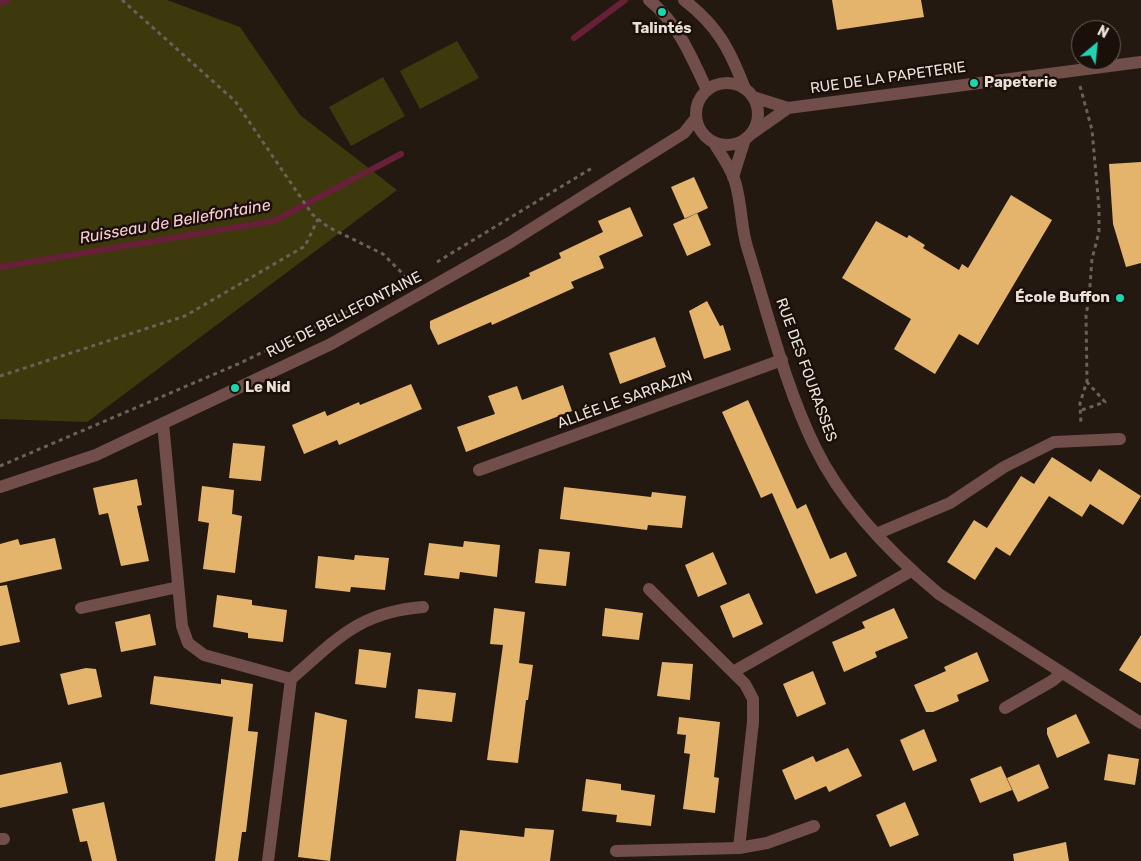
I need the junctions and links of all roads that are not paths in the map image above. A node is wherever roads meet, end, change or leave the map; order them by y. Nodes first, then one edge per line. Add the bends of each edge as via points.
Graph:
1 (649, 0) edge
2 (684, 0) edge
3 (1141, 62) edge
4 (707, 90) junction
5 (749, 93) junction
6 (788, 108) junction
7 (696, 118) junction
8 (684, 133) junction
9 (748, 136) junction
10 (711, 141) junction
11 (733, 177) junction
12 (782, 360) junction
13 (163, 424) junction
14 (1120, 439) dead end
15 (479, 470) dead end
16 (0, 488) edge
17 (876, 534) junction
18 (911, 571) junction
19 (178, 587) junction
20 (649, 589) dead end
21 (423, 607) dead end
22 (81, 608) dead end
23 (733, 672) junction
24 (1062, 673) junction
25 (291, 679) junction
26 (1005, 708) dead end
27 (1141, 723) edge
28 (814, 826) dead end
29 (739, 848) junction
30 (616, 851) dead end
31 (268, 861) edge

1 - 4 street via 662,12 687,47
2 - 5 street via 697,10 730,50
3 - 6 street, RUE DE LA PAPETERIE
4 - 5 street via 726,83
4 - 7 street via 700,98
5 - 6 street, RUE DE LA PAPETERIE
5 - 9 street via 758,116
6 - 9 street, RUE DE LA PAPETERIE
7 - 8 street, RUE DE BELLEFONTAINE
7 - 10 street via 698,126
8 - 10 street
8 - 13 street, RUE DE BELLEFONTAINE via 550,219 424,293 331,344
9 - 10 street via 730,145
9 - 11 street
10 - 11 street
11 - 12 street, RUE DES FOURASSES via 744,239
12 - 15 street, ALLÉE LE SARRAZIN
12 - 17 street, RUE DES FOURASSES via 815,447 840,490
13 - 16 street, RUE DE BELLEFONTAINE via 96,455
13 - 19 street
14 - 17 street via 1054,442 1004,467 950,503
17 - 18 street, RUE DES FOURASSES
18 - 23 street
18 - 24 street, RUE DES FOURASSES via 938,594
19 - 22 street
19 - 25 street via 182,626 188,643 204,655
20 - 23 street
21 - 25 street via 374,616 348,629
23 - 29 street via 753,699
24 - 26 street
24 - 27 street, RUE DES FOURASSES
25 - 31 street
28 - 29 street via 767,843
29 - 30 street

